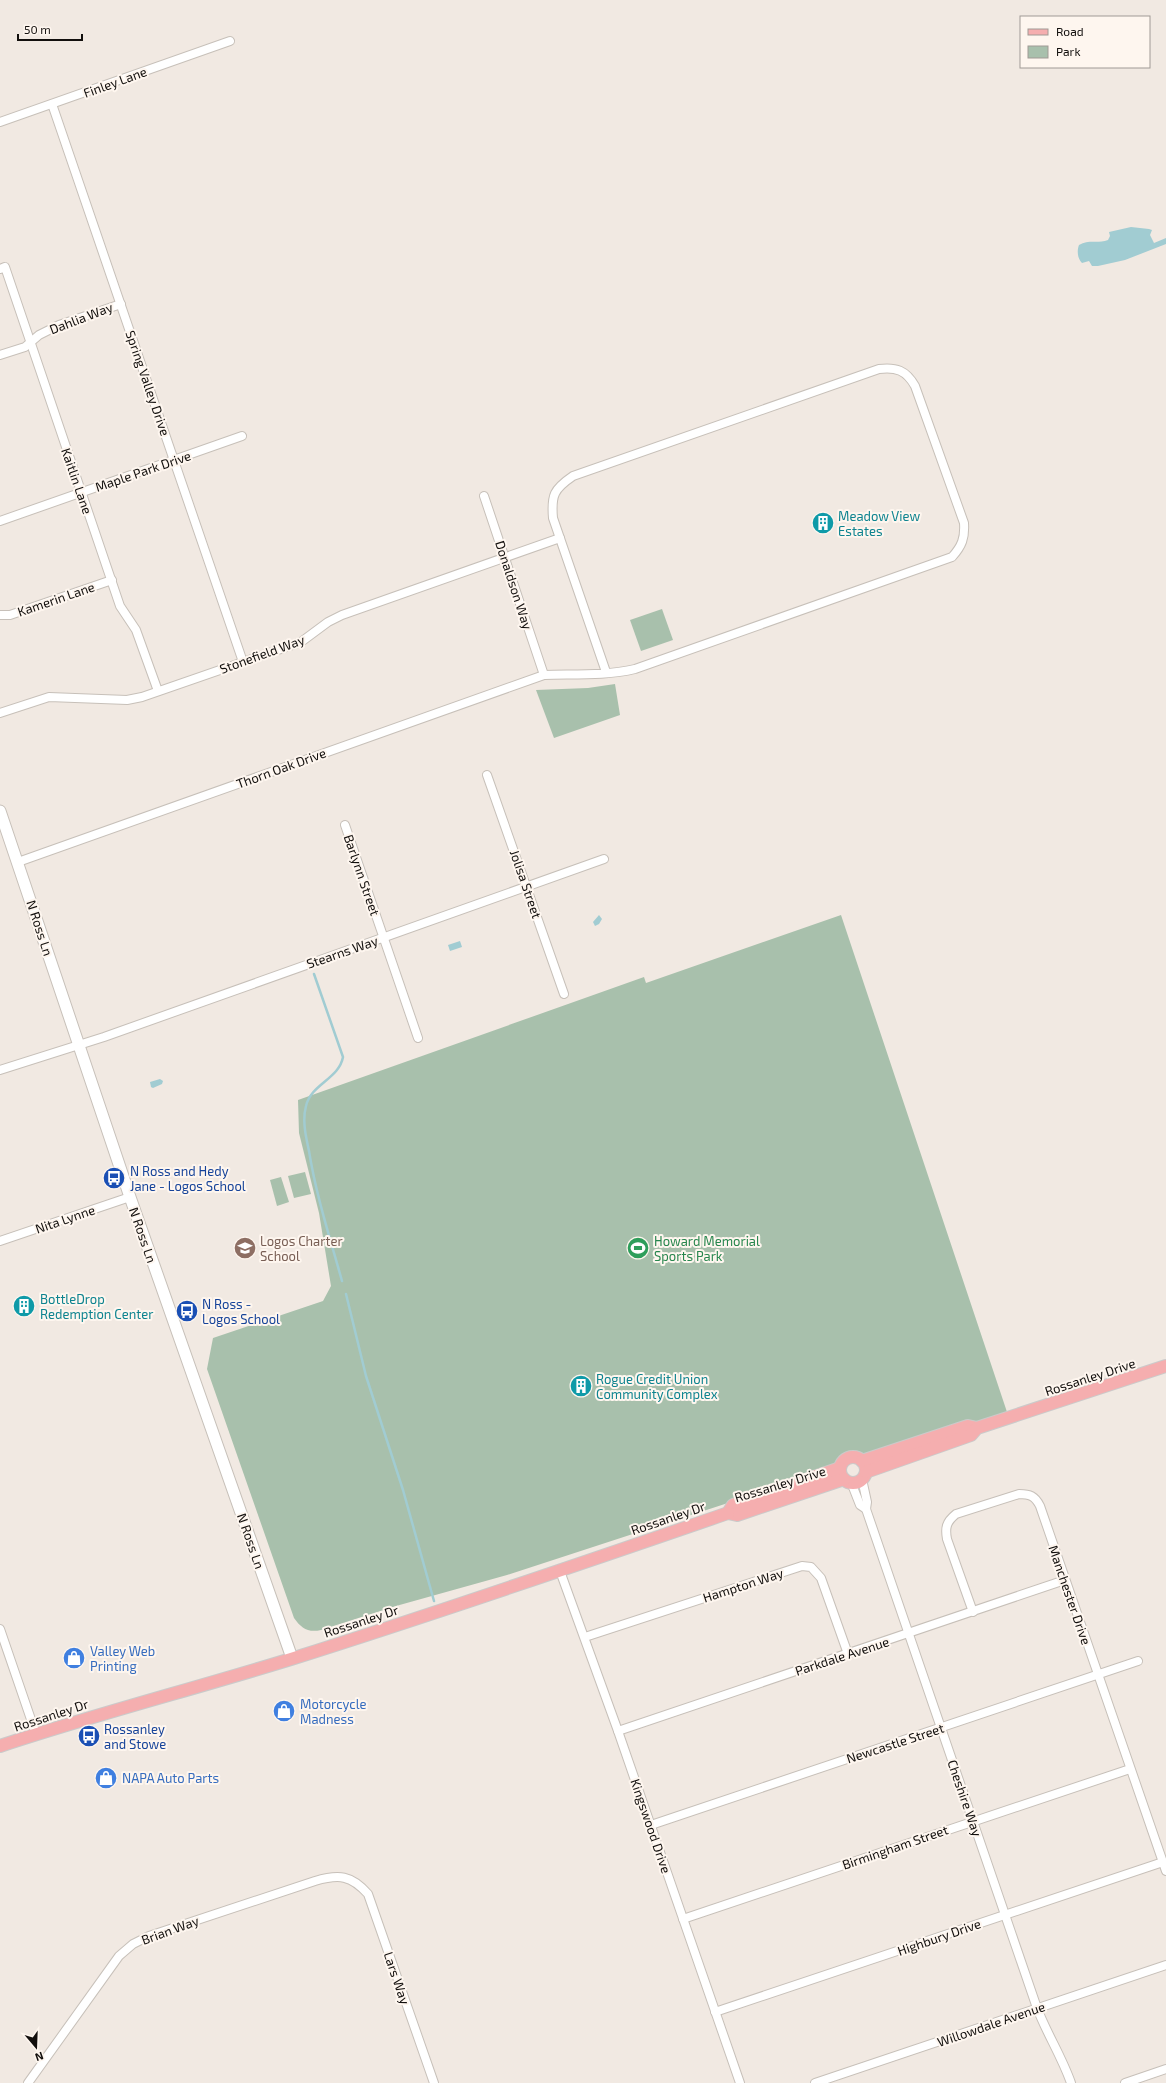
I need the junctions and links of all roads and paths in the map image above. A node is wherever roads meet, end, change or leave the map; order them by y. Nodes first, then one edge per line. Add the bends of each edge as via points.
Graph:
1 (230, 41) dead end
2 (52, 104) junction
3 (0, 122) edge
4 (2, 268) edge
5 (121, 304) junction
6 (30, 343) junction
7 (0, 355) edge
8 (242, 436) dead end
9 (174, 460) junction
10 (81, 493) junction
11 (484, 496) dead end
12 (0, 521) edge
13 (560, 538) junction
14 (506, 558) junction
15 (112, 580) junction
16 (0, 615) edge
17 (243, 662) junction
18 (606, 672) junction
19 (544, 675) junction
20 (158, 691) junction
21 (0, 713) edge
22 (487, 775) dead end
23 (0, 811) edge
24 (345, 825) dead end
25 (604, 859) dead end
26 (18, 862) junction
27 (527, 886) junction
28 (384, 938) junction
29 (564, 994) dead end
30 (418, 1038) dead end
31 (79, 1045) junction
32 (0, 1070) edge
33 (130, 1197) junction
34 (0, 1241) edge
35 (1166, 1366) edge
36 (854, 1473) junction
37 (728, 1512) joint
38 (560, 1571) junction
39 (1065, 1580) junction
40 (972, 1612) junction
41 (0, 1629) edge
42 (908, 1634) junction
43 (585, 1637) junction
44 (848, 1654) junction
45 (292, 1658) junction
46 (1138, 1661) dead end
47 (1098, 1675) junction
48 (940, 1728) junction
49 (618, 1731) junction
50 (36, 1734) junction
51 (0, 1746) edge
52 (1130, 1769) junction
53 (973, 1822) junction
54 (651, 1824) junction
55 (1163, 1862) junction
56 (1166, 1871) edge
57 (351, 1880) joint
58 (1005, 1914) junction
59 (683, 1919) junction
60 (1166, 1965) edge
61 (1037, 2008) junction
62 (715, 2012) junction
63 (1166, 2069) edge
64 (28, 2083) edge
65 (434, 2083) edge
66 (740, 2083) edge
67 (815, 2083) edge
68 (1072, 2083) edge
69 (1125, 2083) edge

1 - 2 street, Finley Lane
2 - 3 street, Finley Lane
2 - 5 street, Spring Valley Drive
4 - 6 street, Kaitlin Lane
5 - 6 street, Dahlia Way via 58,325
5 - 9 street, Spring Valley Drive
6 - 7 street, Dahlia Way
6 - 10 street, Kaitlin Lane
8 - 9 street, Maple Park Drive
9 - 10 street, Maple Park Drive
9 - 17 street, Spring Valley Drive
10 - 12 street, Maple Park Drive
10 - 15 street, Kaitlin Lane
11 - 14 street, Donaldson Way
13 - 14 street, Stonefield Way
13 - 18 street, Thorn Oak Drive
13 - 18 street, Thorn Oak Drive via 553,518 553,494 561,484 573,476 834,384 879,369 891,368 901,370 910,376 915,386 964,523 965,535 961,546 952,557 635,669
14 - 17 street, Stonefield Way via 342,615 301,642
14 - 19 street, Donaldson Way
15 - 16 street, Kamerin Lane via 10,614
15 - 20 street, Kaitlin Lane via 120,606 136,630
17 - 20 street, Stonefield Way
18 - 19 street, Thorn Oak Drive
19 - 26 street, Thorn Oak Drive
20 - 21 street, Stonefield Way via 127,700 49,697
22 - 27 street, Jolisa Street
23 - 26 main road, N Ross Ln
24 - 28 street, Barlynn Street
25 - 27 street, Stearns Way
26 - 31 main road, N Ross Ln
27 - 28 street, Stearns Way
27 - 29 street, Jolisa Street
28 - 30 street, Barlynn Street
28 - 31 street, Stearns Way
31 - 32 street, Stearns Way
31 - 33 main road, N Ross Ln
33 - 34 street, Nita Lynne
33 - 45 main road, N Ross Ln
35 - 36 main road, Rossanley Drive via 977,1428 971,1435
36 - 37 main road, Rossanley Drive via 733,1504
36 - 42 street, Cheshire Way via 860,1505 866,1509
37 - 38 main road, Rossanley Dr
38 - 43 street, Kingswood Drive
38 - 45 main road, Rossanley Dr
39 - 40 street, Parkdale Avenue
39 - 40 street, Manchester Drive via 1040,1506 1029,1494 1019,1494 956,1514 948,1520 946,1534
39 - 47 street, Manchester Drive
40 - 42 street, Parkdale Avenue
41 - 50 street
42 - 44 street, Parkdale Avenue
42 - 48 street, Cheshire Way
43 - 44 street, Hampton Way via 802,1566 811,1567 821,1578
43 - 49 street, Kingswood Drive
44 - 49 street, Parkdale Avenue
45 - 50 main road, Rossanley Dr
46 - 47 street, Newcastle Street
47 - 48 street, Newcastle Street
47 - 52 street, Manchester Drive
48 - 53 street, Cheshire Way
48 - 54 street, Newcastle Street
49 - 54 street, Kingswood Drive
50 - 51 main road, Rossanley Dr
52 - 53 street, Birmingham Street
52 - 55 street, Manchester Drive
53 - 58 street, Cheshire Way
53 - 59 street, Birmingham Street
54 - 59 street, Kingswood Drive
55 - 56 street, Manchester Drive
55 - 58 street, Highbury Drive
57 - 64 street, Brian Way via 331,1876 150,1936 133,1944 119,1956
57 - 65 street, Lars Way via 362,1888 372,1903
58 - 61 street, Cheshire Way
58 - 62 street, Highbury Drive
59 - 62 street, Kingswood Drive
60 - 61 street, Willowdale Avenue
61 - 67 street, Willowdale Avenue
61 - 68 street, Cheshire Way
62 - 66 street, Kingswood Drive
63 - 69 street

